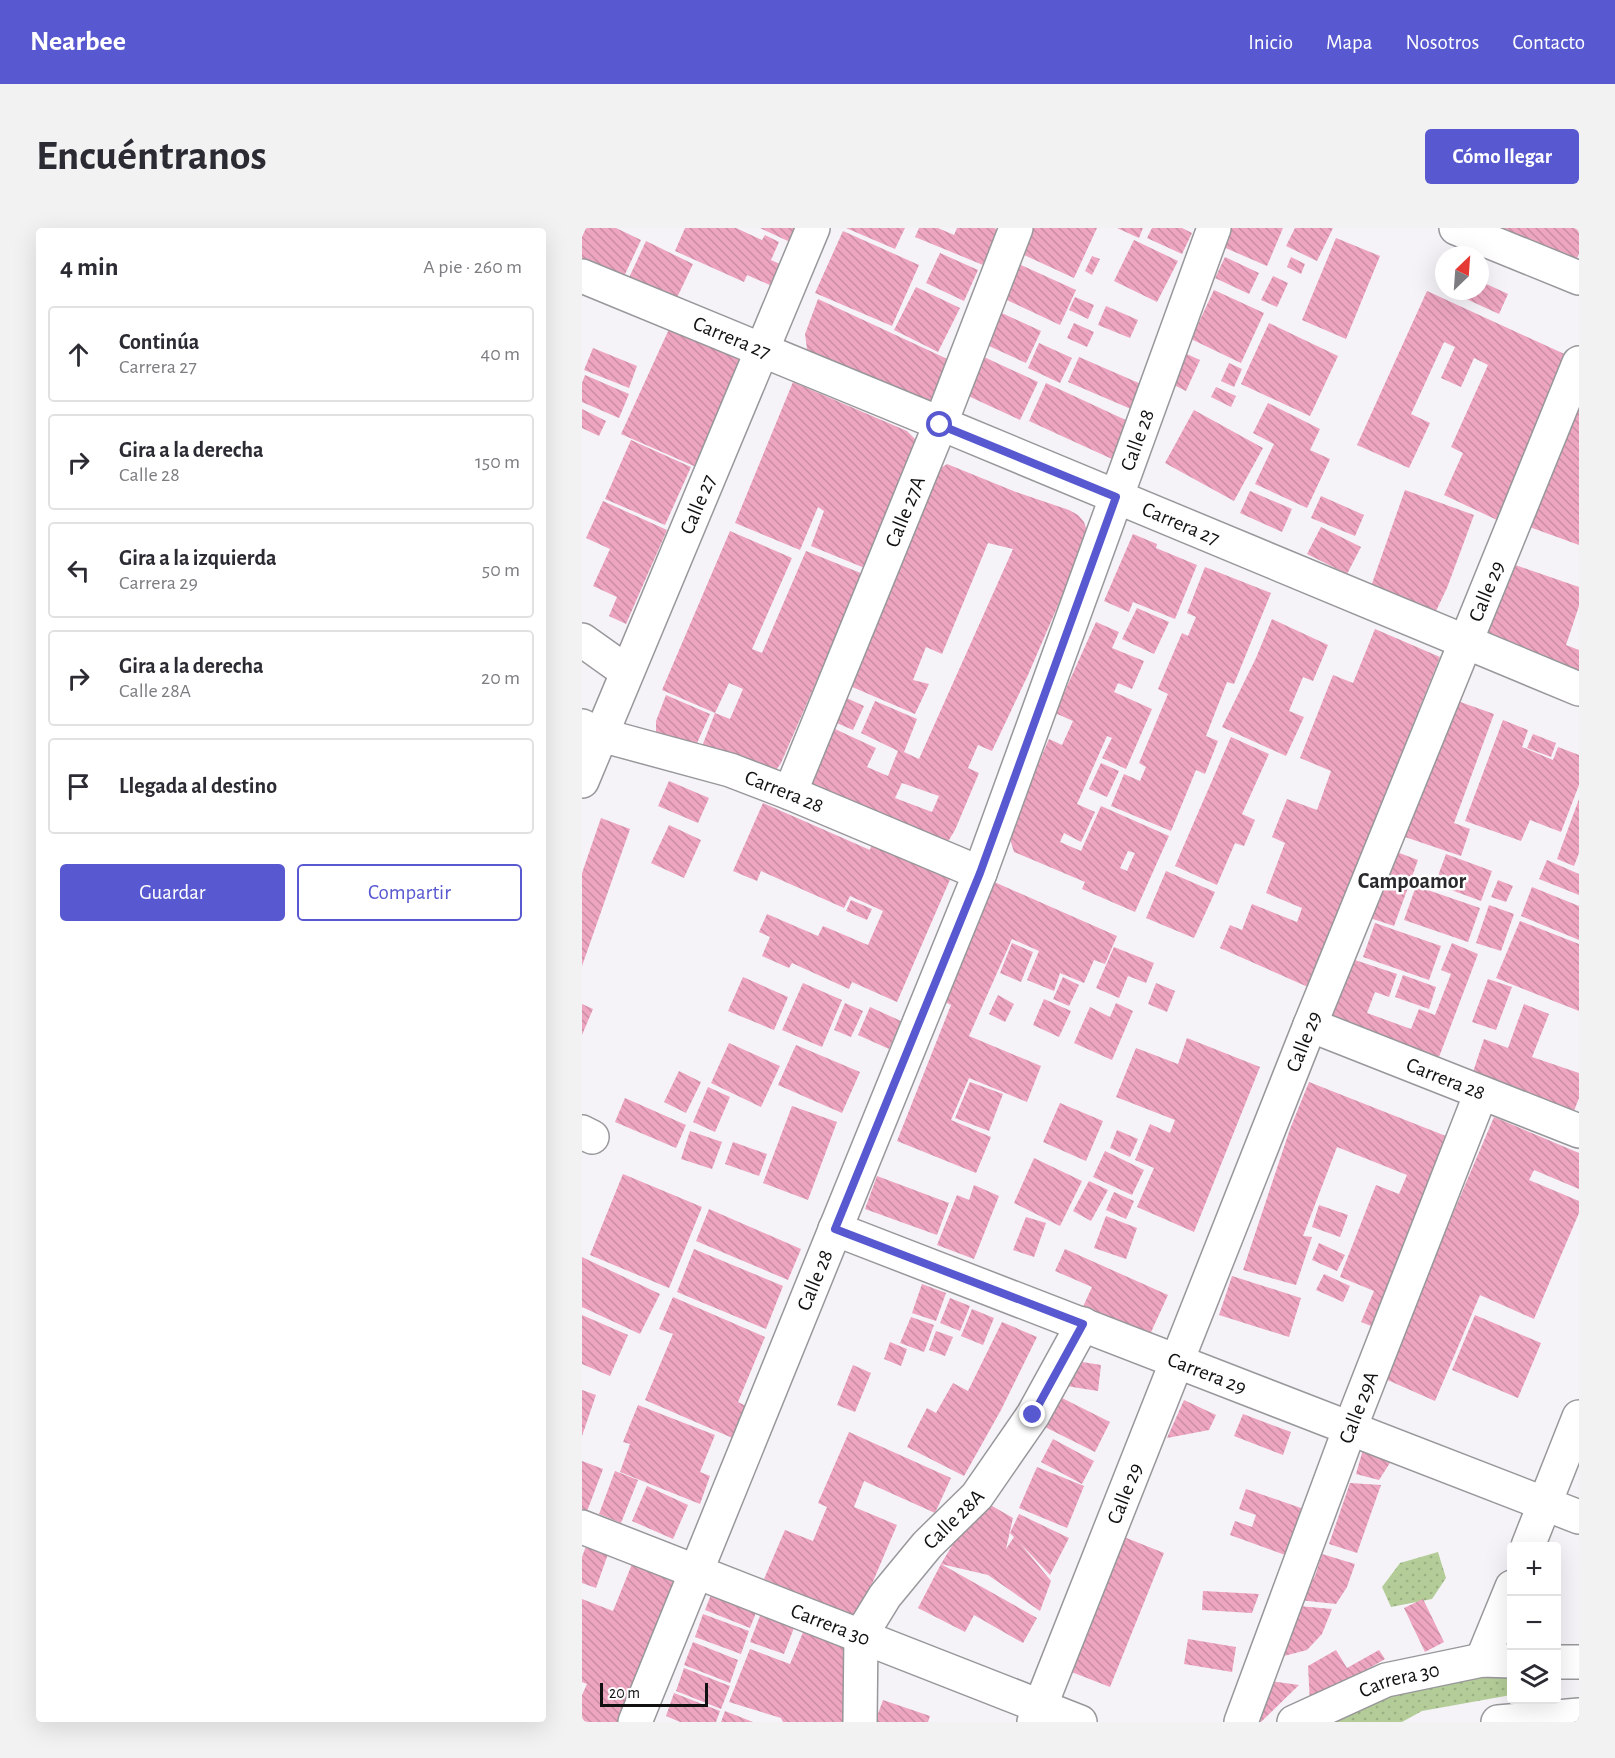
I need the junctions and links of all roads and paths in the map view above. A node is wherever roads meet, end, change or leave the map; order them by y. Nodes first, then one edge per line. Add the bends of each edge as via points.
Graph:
1 (813, 228) edge
2 (1016, 228) edge
3 (1214, 228) edge
4 (1456, 228) edge
5 (582, 276) edge
6 (1579, 278) edge
7 (763, 349) junction
8 (1579, 363) edge
9 (940, 425) junction
10 (1116, 497) junction
11 (582, 640) edge
12 (1466, 642) junction
13 (627, 672) junction
14 (1579, 689) edge
15 (592, 730) edge
16 (582, 781) edge
17 (790, 793) junction
18 (980, 873) junction
19 (1310, 1025) junction
20 (1481, 1093) junction
21 (1579, 1131) edge
22 (835, 1229) junction
23 (1083, 1324) junction
24 (1177, 1361) junction
25 (1579, 1417) edge
26 (1350, 1428) junction
27 (1545, 1504) junction
28 (1579, 1517) edge
29 (582, 1527) edge
30 (1529, 1542) edge
31 (696, 1571) junction
32 (1510, 1596) edge
33 (861, 1635) junction
34 (1497, 1661) edge
35 (1561, 1662) edge
36 (1579, 1662) edge
37 (1037, 1714) edge
38 (1579, 1716) edge
39 (635, 1722) edge
40 (860, 1722) edge
41 (1080, 1722) edge
42 (1241, 1722) edge
43 (1294, 1722) edge
44 (1498, 1722) edge

1 - 7 street, Calle 27
2 - 9 street, Calle 27A
3 - 10 street, Calle 28
4 - 6 street
5 - 7 street, Carrera 27
7 - 9 street, Carrera 27
7 - 13 street, Calle 27
8 - 12 street, Calle 29
9 - 10 street, Carrera 27
9 - 17 street, Calle 27A
10 - 12 street, Carrera 27
10 - 18 street, Calle 28
11 - 13 street
12 - 14 street, Carrera 27
12 - 19 street, Calle 29
13 - 15 street, Calle 27
15 - 16 street, Calle 27
15 - 17 street, Carrera 28 via 730,770
17 - 18 street, Carrera 28
18 - 22 street, Calle 28
19 - 20 street, Carrera 28
19 - 24 street, Calle 29
20 - 21 street, Carrera 28
20 - 26 street, Calle 29A
22 - 23 street, Carrera 29
22 - 31 street, Calle 28
23 - 24 street, Carrera 29
23 - 33 street, Calle 28A via 1033,1415 977,1496 927,1545 885,1596
24 - 26 street, Carrera 29
24 - 37 street, Calle 29
25 - 27 street
26 - 27 street, Carrera 29
26 - 42 street, Calle 29A
27 - 28 street, Carrera 29
27 - 30 street
29 - 31 street, Carrera 30
31 - 33 street, Carrera 30
31 - 39 street, Calle 28
32 - 34 street
33 - 37 street, Carrera 30
33 - 40 street
34 - 43 street, Carrera 30 via 1386,1680
35 - 36 street
37 - 41 street, Carrera 30
38 - 44 street

